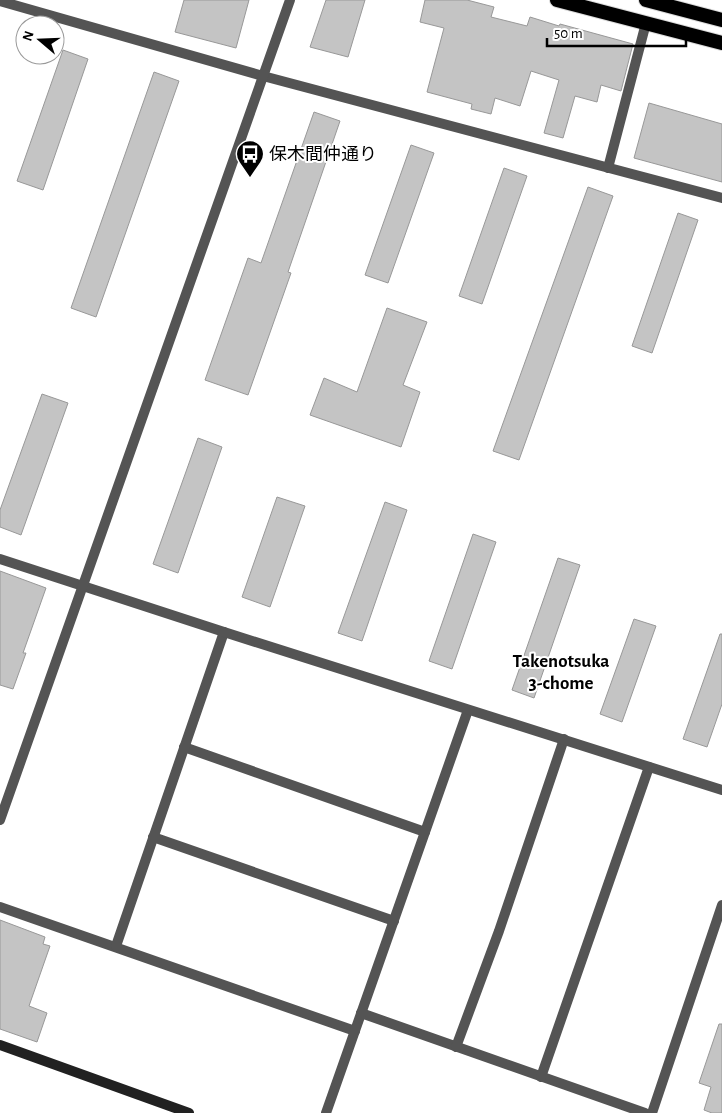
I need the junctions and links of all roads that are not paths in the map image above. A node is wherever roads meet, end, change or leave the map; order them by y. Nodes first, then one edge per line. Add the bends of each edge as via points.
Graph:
1 (290, 0) edge
2 (558, 0) edge
3 (646, 0) edge
4 (0, 2) edge
5 (722, 20) edge
6 (646, 24) junction
7 (722, 43) edge
8 (263, 76) junction
9 (608, 168) junction
10 (722, 198) edge
11 (0, 559) edge
12 (83, 586) junction
13 (224, 632) junction
14 (468, 710) junction
15 (564, 739) junction
16 (184, 747) junction
17 (649, 767) junction
18 (722, 790) edge
19 (0, 820) edge
20 (425, 832) junction
21 (154, 837) junction
22 (722, 905) edge
23 (0, 907) edge
24 (394, 921) junction
25 (116, 946) junction
26 (361, 1013) junction
27 (355, 1031) junction
28 (0, 1045) edge
29 (456, 1047) junction
30 (540, 1076) junction
31 (189, 1113) edge
32 (326, 1113) edge
33 (645, 1113) edge
34 (652, 1113) edge

1 - 8 street
2 - 6 highway
3 - 5 highway
4 - 8 street
6 - 7 highway
6 - 9 street
8 - 9 street
8 - 12 street
9 - 10 street
11 - 12 street
12 - 13 street
12 - 19 street
13 - 14 street
13 - 16 street
14 - 15 street
14 - 20 street
15 - 17 street
15 - 29 street
16 - 20 street
16 - 21 street
17 - 18 street
17 - 30 street
20 - 24 street
21 - 24 street
21 - 25 street
22 - 34 street
23 - 25 street
24 - 26 street
25 - 27 street
26 - 27 street
26 - 29 street
27 - 32 street
28 - 31 main road
29 - 30 street
30 - 33 street

